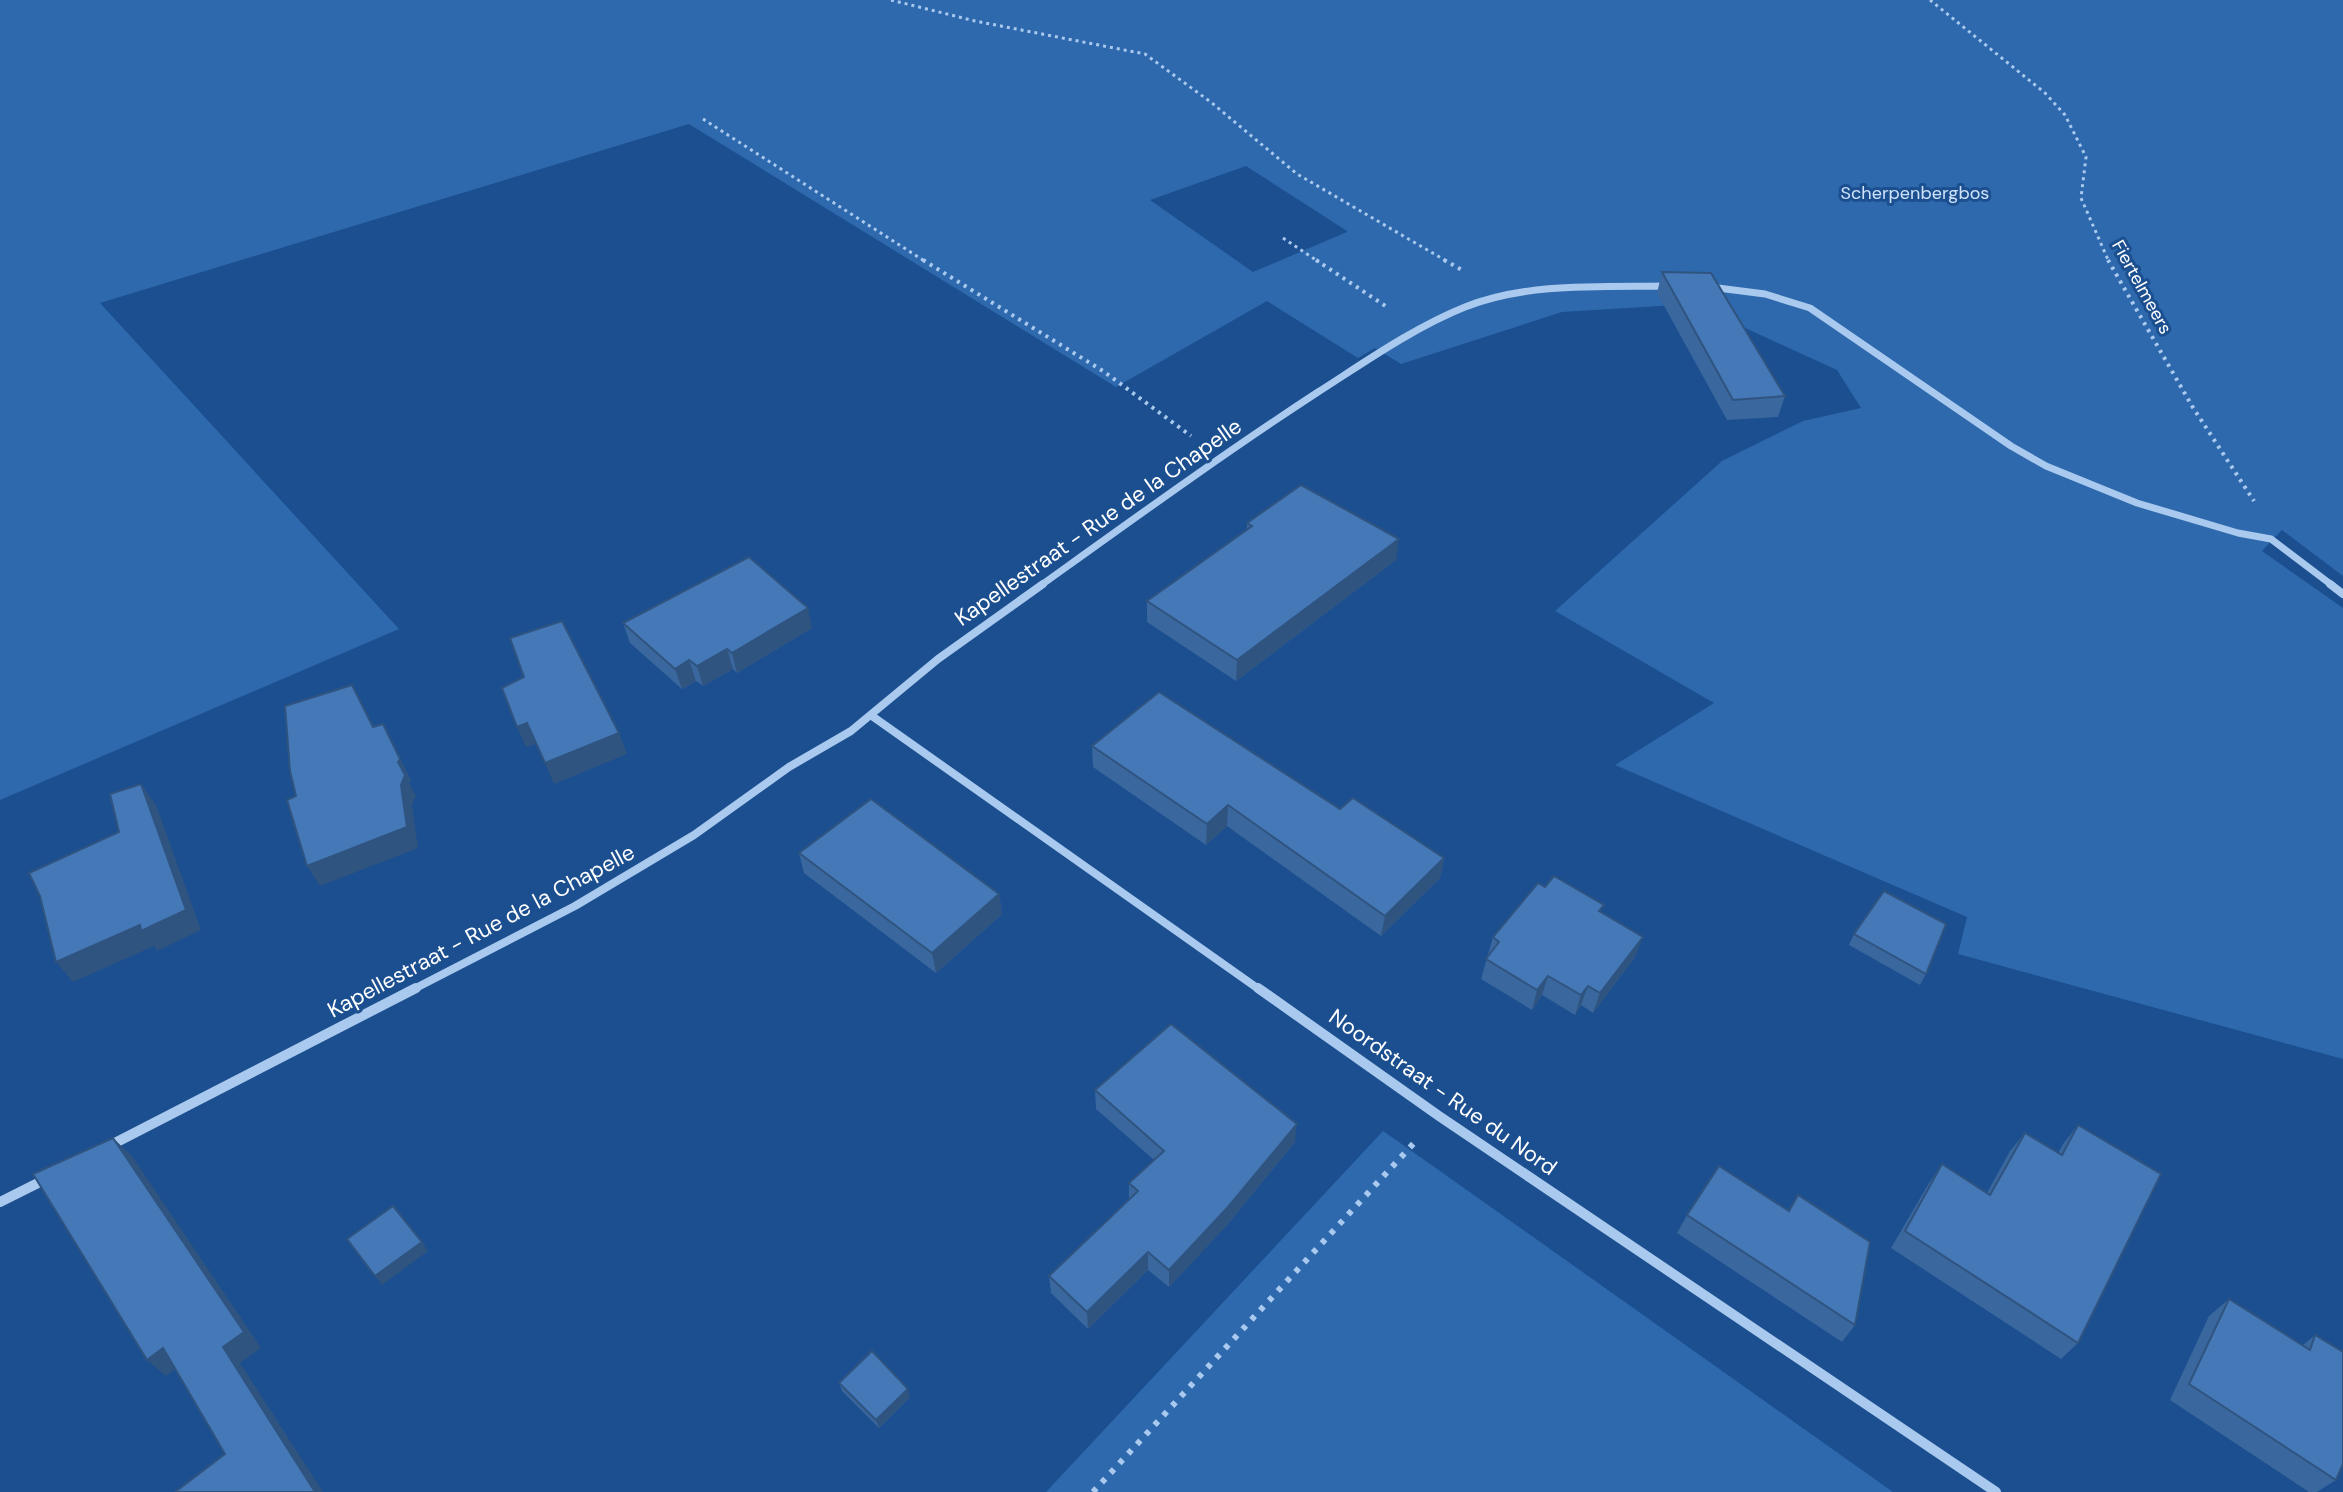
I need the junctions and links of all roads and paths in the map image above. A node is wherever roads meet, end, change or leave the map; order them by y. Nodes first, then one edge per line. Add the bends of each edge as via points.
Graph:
1 (891, 0) edge
2 (1930, 0) edge
3 (703, 119) dead end
4 (1283, 238) dead end
5 (1676, 286) edge
6 (1701, 287) edge
7 (1491, 299) junction
8 (1421, 330) junction
9 (1220, 458) junction
10 (2271, 539) junction
11 (2343, 594) edge
12 (872, 716) junction
13 (1439, 1116) junction
14 (102, 1149) edge
15 (62, 1170) edge
16 (0, 1202) edge
17 (1093, 1492) edge
18 (1996, 1492) edge

1 - 7 path via 1145,54 1297,174 1466,272 1491,292
2 - 10 path, Fiertelmeers via 2065,115 2086,157 2081,198 2113,272 2264,516
3 - 9 path via 1103,371
4 - 8 path
5 - 7 street, Kapellestraat - Rue de la Chapelle via 1592,287
6 - 10 street via 1765,294 1810,308 2046,466 2137,503
7 - 8 street, Kapellestraat - Rue de la Chapelle
8 - 9 street, Kapellestraat - Rue de la Chapelle
9 - 12 street, Kapellestraat - Rue de la Chapelle via 938,659
10 - 11 street
12 - 13 street, Noordstraat - Rue du Nord
12 - 14 street, Kapellestraat - Rue de la Chapelle via 694,835 575,906
13 - 17 path
13 - 18 street, Noordstraat - Rue du Nord
15 - 16 street

